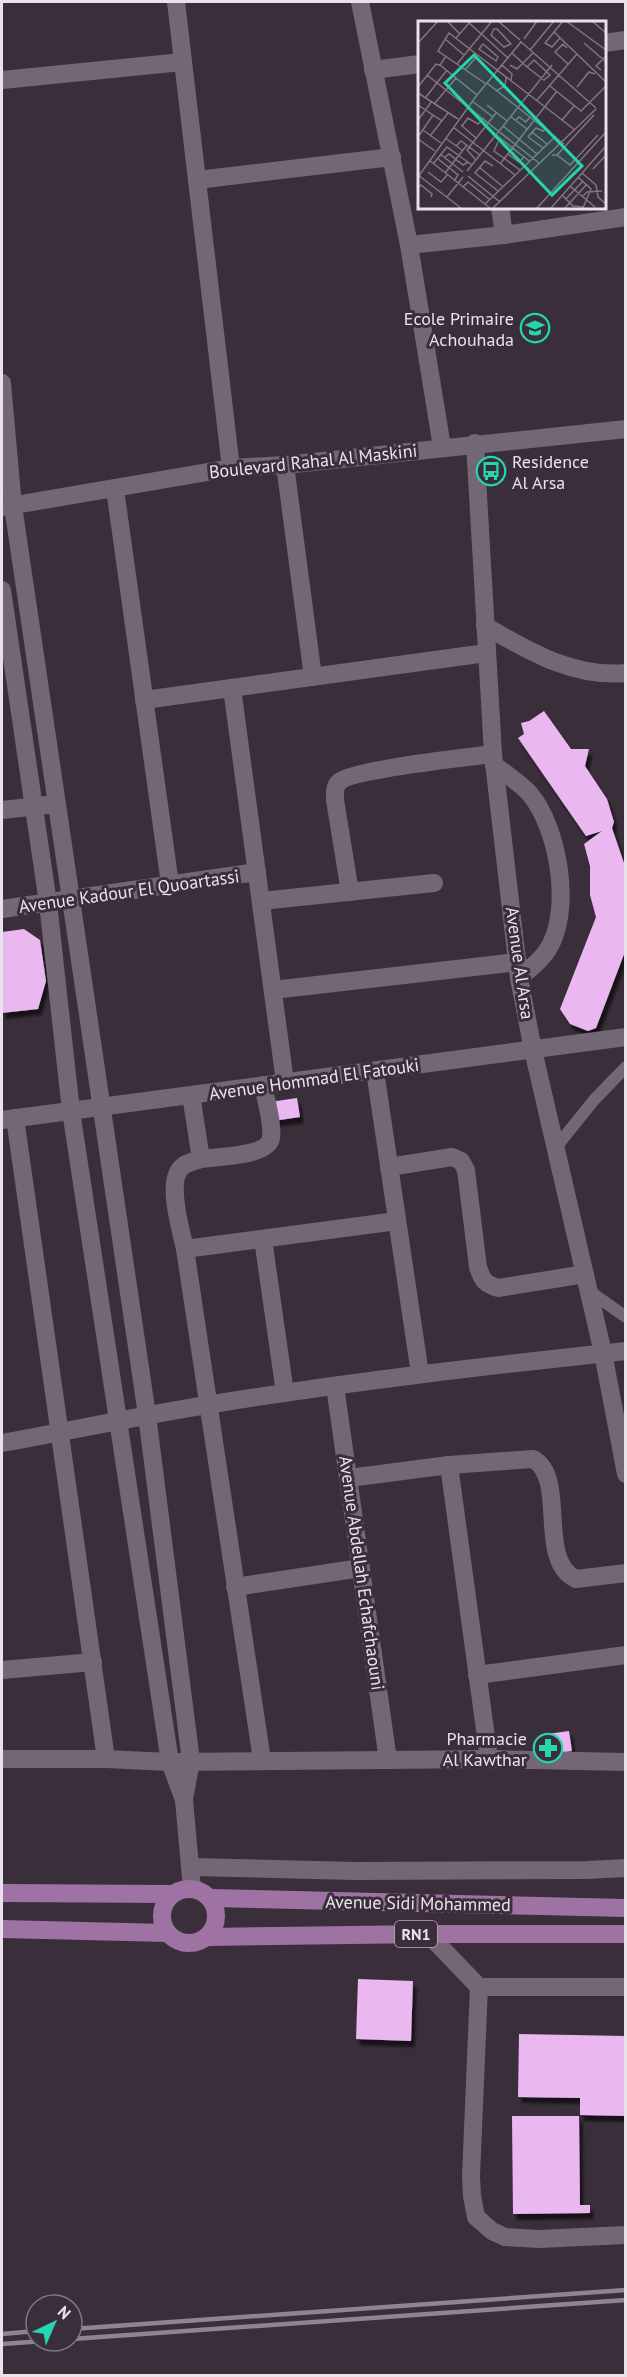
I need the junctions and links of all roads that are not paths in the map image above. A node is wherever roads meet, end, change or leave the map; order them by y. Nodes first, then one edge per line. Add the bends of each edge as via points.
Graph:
1 (176, 2) edge
2 (360, 2) edge
3 (626, 40) edge
4 (606, 43) edge
5 (182, 62) junction
6 (418, 64) edge
7 (373, 70) junction
8 (2, 80) edge
9 (392, 158) junction
10 (197, 180) junction
11 (500, 208) edge
12 (626, 217) edge
13 (504, 235) junction
14 (409, 245) junction
15 (2, 384) edge
16 (626, 429) edge
17 (475, 443) junction
18 (442, 447) junction
19 (285, 465) junction
20 (231, 468) junction
21 (114, 489) junction
22 (7, 507) edge
23 (2, 590) edge
24 (485, 626) junction
25 (486, 653) junction
26 (626, 673) edge
27 (313, 677) junction
28 (232, 688) junction
29 (144, 700) junction
30 (494, 759) junction
31 (56, 804) junction
32 (33, 806) junction
33 (2, 810) edge
34 (257, 872) junction
35 (434, 883) dead end
36 (170, 884) junction
37 (350, 892) junction
38 (71, 900) junction
39 (261, 901) junction
40 (48, 903) junction
41 (2, 909) edge
42 (518, 970) junction
43 (273, 990) junction
44 (626, 1037) edge
45 (533, 1050) junction
46 (626, 1067) edge
47 (375, 1071) junction
48 (285, 1082) junction
49 (263, 1085) junction
50 (191, 1095) junction
51 (101, 1107) junction
52 (71, 1111) junction
53 (8, 1119) edge
54 (557, 1146) junction
55 (201, 1159) junction
56 (389, 1167) junction
57 (397, 1221) junction
58 (263, 1239) junction
59 (185, 1249) junction
60 (587, 1282) junction
61 (626, 1317) edge
62 (626, 1351) edge
63 (603, 1353) junction
64 (420, 1374) junction
65 (335, 1386) junction
66 (285, 1393) junction
67 (208, 1405) junction
68 (147, 1415) junction
69 (117, 1421) junction
70 (61, 1432) junction
71 (2, 1437) edge
72 (2, 1442) edge
73 (449, 1465) junction
74 (626, 1474) edge
75 (348, 1478) junction
76 (361, 1568) junction
77 (626, 1573) edge
78 (236, 1587) junction
79 (626, 1655) edge
80 (93, 1662) junction
81 (2, 1670) edge
82 (477, 1675) junction
83 (2, 1759) edge
84 (106, 1759) junction
85 (489, 1759) junction
86 (262, 1760) junction
87 (388, 1760) junction
88 (191, 1761) junction
89 (170, 1762) junction
90 (626, 1762) edge
91 (184, 1800) junction
92 (190, 1867) junction
93 (626, 1868) edge
94 (192, 1889) junction
95 (2, 1893) edge
96 (171, 1894) junction
97 (211, 1898) junction
98 (626, 1908) edge
99 (2, 1929) edge
100 (167, 1933) junction
101 (428, 1934) junction
102 (626, 1934) edge
103 (207, 1937) junction
104 (479, 1987) junction
105 (626, 1987) edge
106 (626, 2235) edge

1 - 5 street
2 - 7 street
3 - 4 street
5 - 8 street
5 - 10 street
6 - 7 street
7 - 9 street
9 - 10 street
9 - 14 street
10 - 20 street
11 - 13 street
12 - 13 street
13 - 14 street
14 - 18 street
15 - 22 street
16 - 17 street, Boulevard Rahal Al Maskini
17 - 18 street, Boulevard Rahal Al Maskini
17 - 24 street, Avenue Al Arsa
18 - 19 street, Boulevard Rahal Al Maskini
19 - 20 street, Boulevard Rahal Al Maskini
19 - 27 street
20 - 21 street, Boulevard Rahal Al Maskini
21 - 22 street, Boulevard Rahal Al Maskini
21 - 29 street
22 - 31 street
23 - 32 street
24 - 25 street, Avenue Al Arsa
24 - 26 street via 559,665 589,672
25 - 27 street
25 - 30 street, Avenue Al Arsa
27 - 28 street
28 - 29 street
28 - 34 street
29 - 36 street
30 - 37 street via 362,773 340,781 335,788 335,800
30 - 42 street, Avenue Al Arsa
30 - 42 street via 537,805 557,860 561,900 557,930 544,955
31 - 32 street
31 - 38 street
32 - 33 street
32 - 40 street
34 - 36 street, Avenue Kadour El Quoartassi
34 - 39 street
35 - 37 street
36 - 38 street, Avenue Kadour El Quoartassi
37 - 39 street
38 - 40 street, Avenue Kadour El Quoartassi
38 - 51 street
39 - 43 street
40 - 41 street, Avenue Kadour El Quoartassi
40 - 52 street
42 - 43 street
42 - 45 street, Avenue Al Arsa
43 - 48 street
44 - 45 street, Avenue Hommad El Fatouki
45 - 47 street, Avenue Hommad El Fatouki
45 - 54 street, Avenue Al Arsa
46 - 54 lane
47 - 48 street, Avenue Hommad El Fatouki
47 - 56 street
48 - 49 street, Avenue Hommad El Fatouki
49 - 50 street, Avenue Hommad El Fatouki
49 - 55 street via 271,1136 267,1146 259,1151
50 - 51 street, Avenue Hommad El Fatouki
50 - 55 street
51 - 52 street, Avenue Hommad El Fatouki
51 - 68 street
52 - 53 street, Avenue Hommad El Fatouki
52 - 69 street
53 - 70 street
54 - 60 street, Avenue Al Arsa
55 - 59 street via 183,1166 176,1175 175,1198
56 - 57 street
56 - 60 street via 452,1157 461,1161 466,1170 478,1267 487,1285 498,1288
57 - 58 street
57 - 64 street
58 - 59 street
58 - 66 street
59 - 67 street
60 - 61 lane
60 - 63 street, Avenue Al Arsa
62 - 63 street
63 - 64 street
63 - 74 street, Avenue Al Arsa
64 - 65 street
65 - 66 street
65 - 75 street, Avenue Abdellah Echafchaouni
66 - 67 street
67 - 68 street
67 - 78 street
68 - 69 street
68 - 88 street
69 - 70 street
69 - 89 street
70 - 72 street
70 - 80 street
71 - 72 street
73 - 75 street
73 - 77 street via 518,1459 540,1463 547,1474 557,1550 565,1570 576,1579
73 - 82 street
75 - 76 street, Avenue Abdellah Echafchaouni
76 - 78 street
76 - 87 street, Avenue Abdellah Echafchaouni
78 - 86 street
79 - 82 street
80 - 81 street
80 - 84 street
82 - 85 street
83 - 84 street
84 - 89 street
85 - 87 street
85 - 90 street
86 - 87 street
86 - 88 street
88 - 89 street
88 - 91 street
89 - 91 street
91 - 92 street
92 - 93 street via 355,1871
92 - 94 street
94 - 96 main road
94 - 97 main road, RN1
95 - 96 main road
96 - 100 main road via 163,1906 161,1920
97 - 98 main road, Avenue Sidi Mohammed / RN1
97 - 103 main road via 216,1911 215,1926
99 - 100 main road, RN1
100 - 103 main road, RN1 via 179,1942 194,1943
101 - 102 main road, Avenue Sidi Mohammed / RN1
101 - 103 main road, Avenue Sidi Mohammed / RN1
101 - 104 street
104 - 105 street
104 - 106 street via 471,2176 476,2217 505,2237

